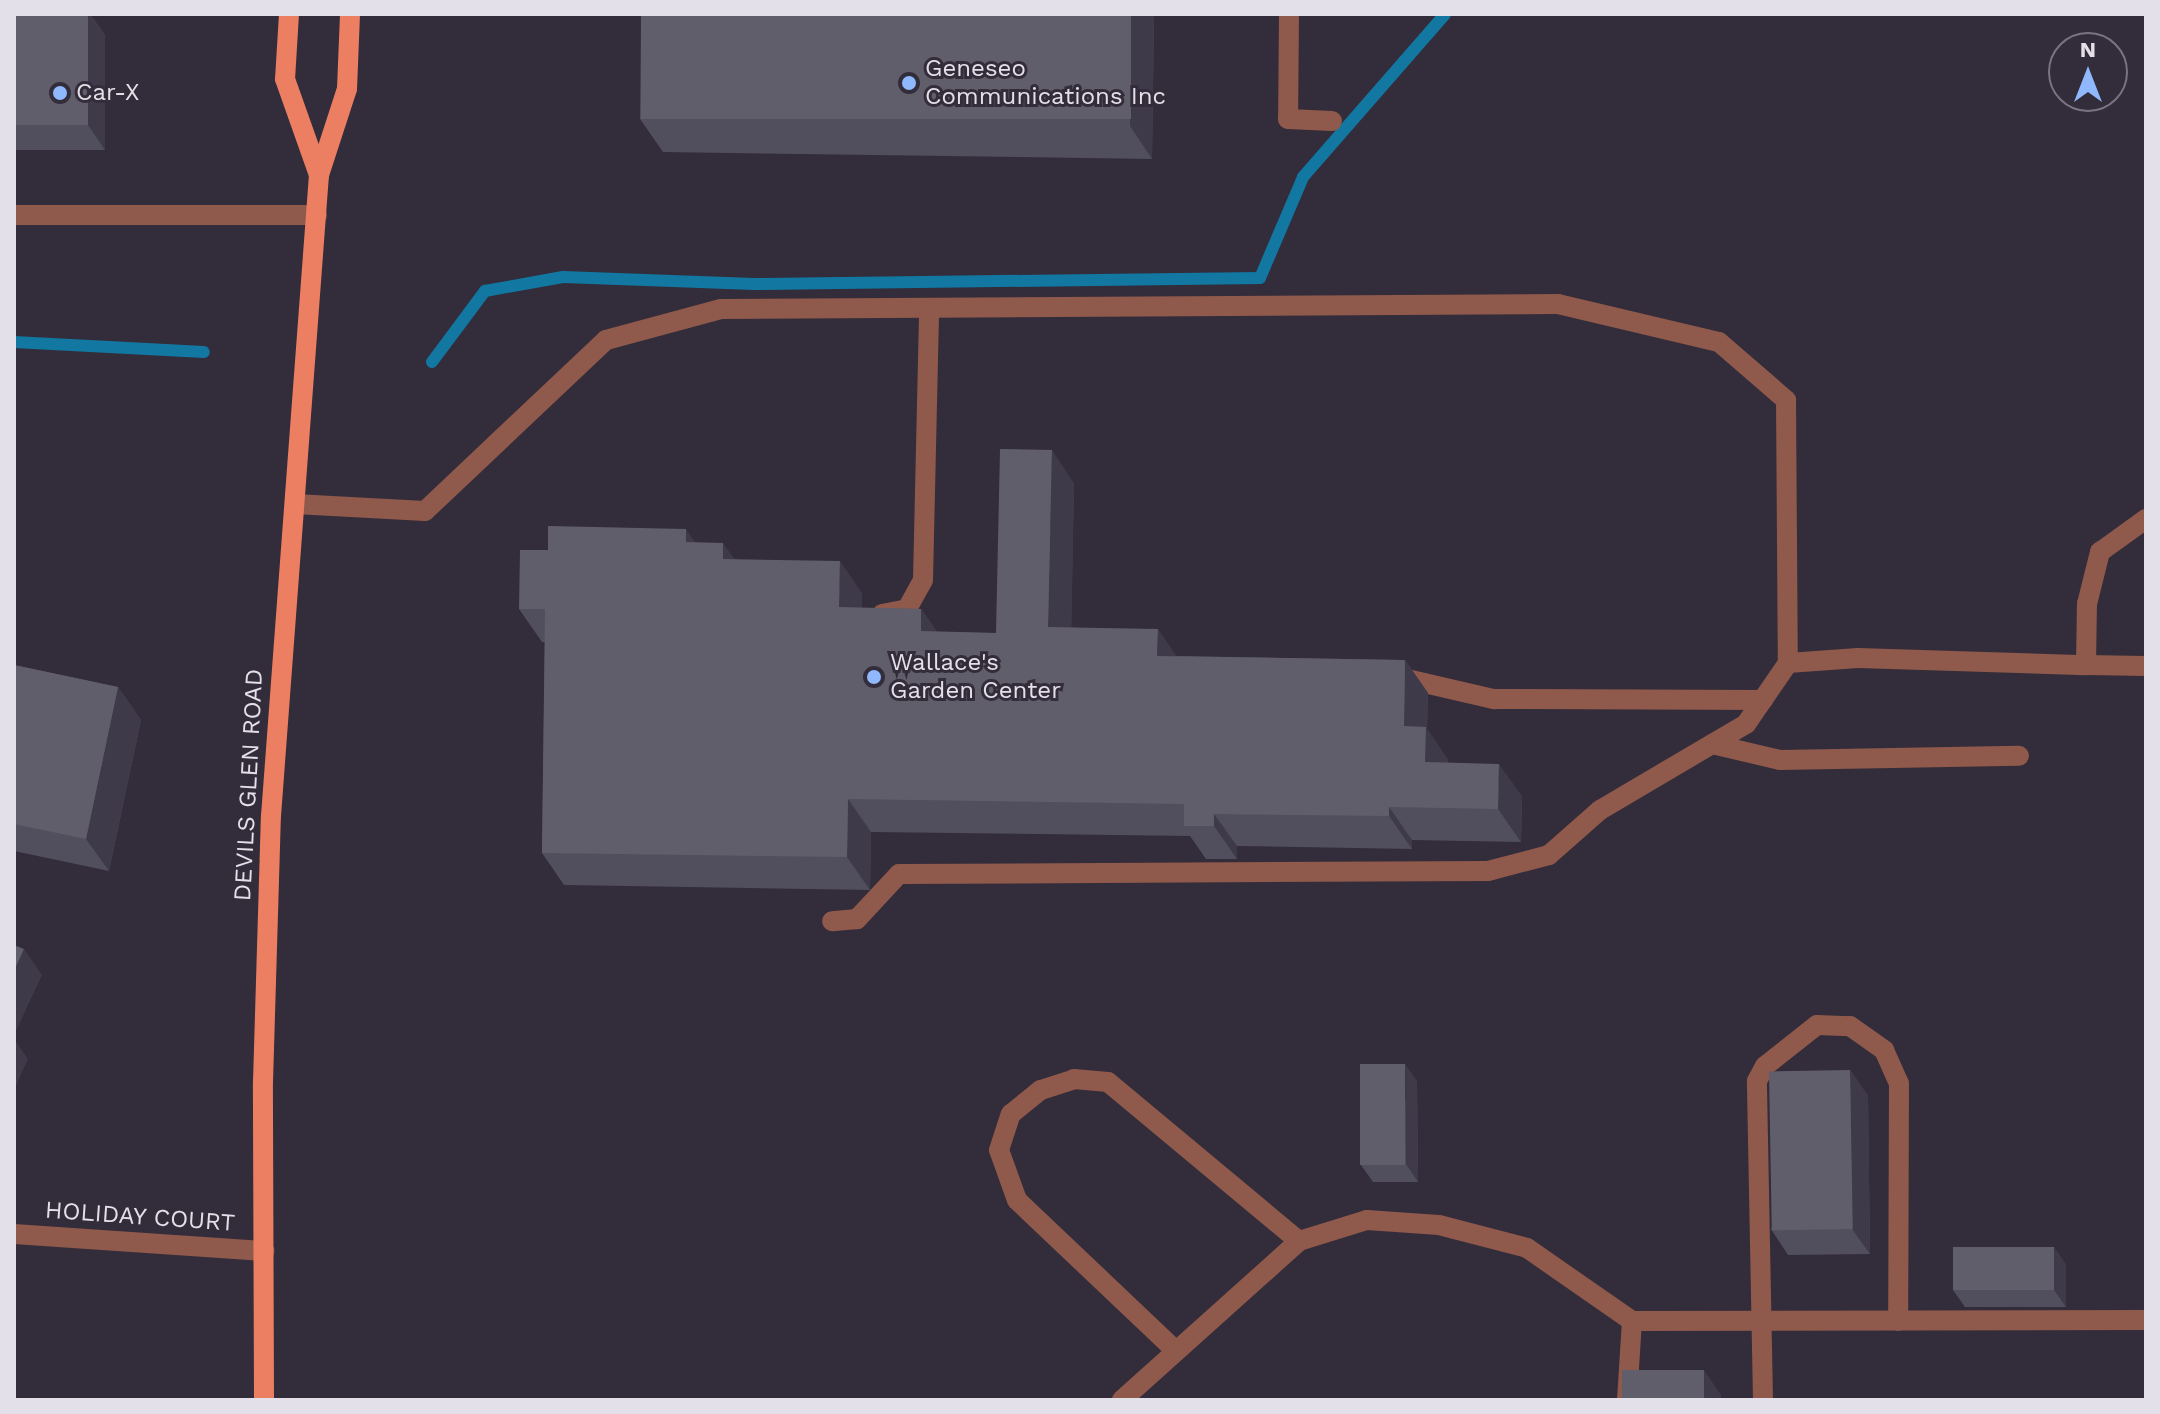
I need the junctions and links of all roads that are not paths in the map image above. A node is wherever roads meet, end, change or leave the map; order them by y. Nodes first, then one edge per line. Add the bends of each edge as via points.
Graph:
1 (289, 14) edge
2 (350, 14) edge
3 (1289, 14) edge
4 (1332, 121) dead end
5 (319, 175) junction
6 (14, 215) edge
7 (317, 215) junction
8 (929, 308) junction
9 (295, 504) junction
10 (2146, 519) edge
11 (882, 614) edge
12 (1788, 663) junction
13 (2086, 665) junction
14 (2146, 666) edge
15 (1379, 675) edge
16 (1763, 700) junction
17 (1712, 744) junction
18 (2019, 756) dead end
19 (832, 921) dead end
20 (14, 1234) edge
21 (1299, 1241) junction
22 (264, 1251) junction
23 (2146, 1320) edge
24 (1632, 1321) junction
25 (1763, 1321) junction
26 (1898, 1321) junction
27 (1176, 1351) junction
28 (264, 1400) edge
29 (1122, 1400) edge
30 (1627, 1400) edge
31 (1763, 1400) edge

1 - 5 main road, DEVILS GLEN ROAD via 285,79
2 - 5 main road, DEVILS GLEN ROAD via 347,89
3 - 4 street via 1288,119
5 - 7 main road, DEVILS GLEN ROAD
6 - 7 street
7 - 9 main road, DEVILS GLEN ROAD
8 - 9 street via 721,309 606,340 425,511
8 - 11 street via 923,580 907,609
8 - 12 street via 1558,304 1719,342 1786,400
9 - 22 main road, DEVILS GLEN ROAD via 271,816
10 - 13 street via 2100,552 2087,604
12 - 13 street via 1858,658
12 - 16 street
13 - 14 street
15 - 16 street via 1411,677 1494,699
16 - 17 street via 1746,724
17 - 18 street via 1780,760
17 - 19 street via 1600,810 1549,855 1488,871 899,874 857,919
20 - 22 street, HOLIDAY COURT
21 - 24 street via 1367,1220 1439,1225 1527,1248
21 - 27 street
21 - 27 street via 1108,1082 1074,1079 1041,1090 1011,1114 999,1150 1017,1200
22 - 28 main road, DEVILS GLEN ROAD
23 - 26 street
24 - 25 street
24 - 30 street
25 - 26 street
25 - 26 street via 1757,1081 1765,1066 1817,1025 1850,1026 1873,1042 1884,1050 1899,1083
25 - 31 street
27 - 29 street

